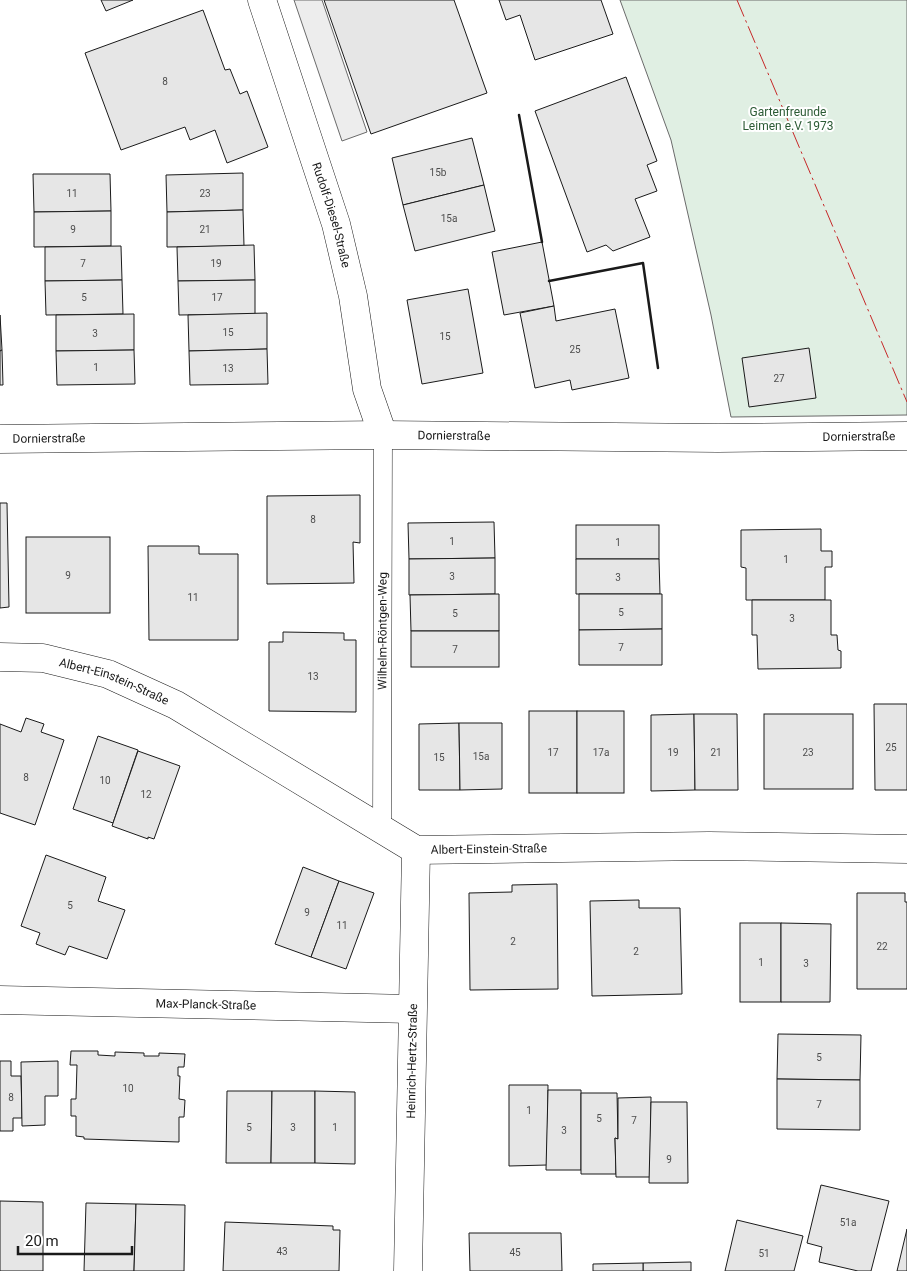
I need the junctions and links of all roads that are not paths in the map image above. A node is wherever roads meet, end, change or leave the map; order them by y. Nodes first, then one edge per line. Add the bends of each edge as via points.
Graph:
1 (262, 0) edge
2 (383, 435) junction
3 (907, 436) edge
4 (0, 439) edge
5 (0, 657) edge
6 (382, 829) junction
7 (907, 848) edge
8 (416, 850) junction
9 (0, 1000) edge
10 (412, 1009) junction
11 (408, 1271) edge

1 - 2 street, Rudolf-Diesel-Straße via 336,224 368,389
2 - 3 street, Dornierstraße
2 - 4 street, Dornierstraße
2 - 6 lane, Wilhelm-Röntgen-Weg
5 - 6 street, Albert-Einstein-Straße via 43,658 117,678 176,705
6 - 8 street, Albert-Einstein-Straße
7 - 8 street, Albert-Einstein-Straße via 709,846
8 - 10 street, Heinrich-Hertz-Straße
9 - 10 street, Max-Planck-Straße
10 - 11 street, Heinrich-Hertz-Straße

